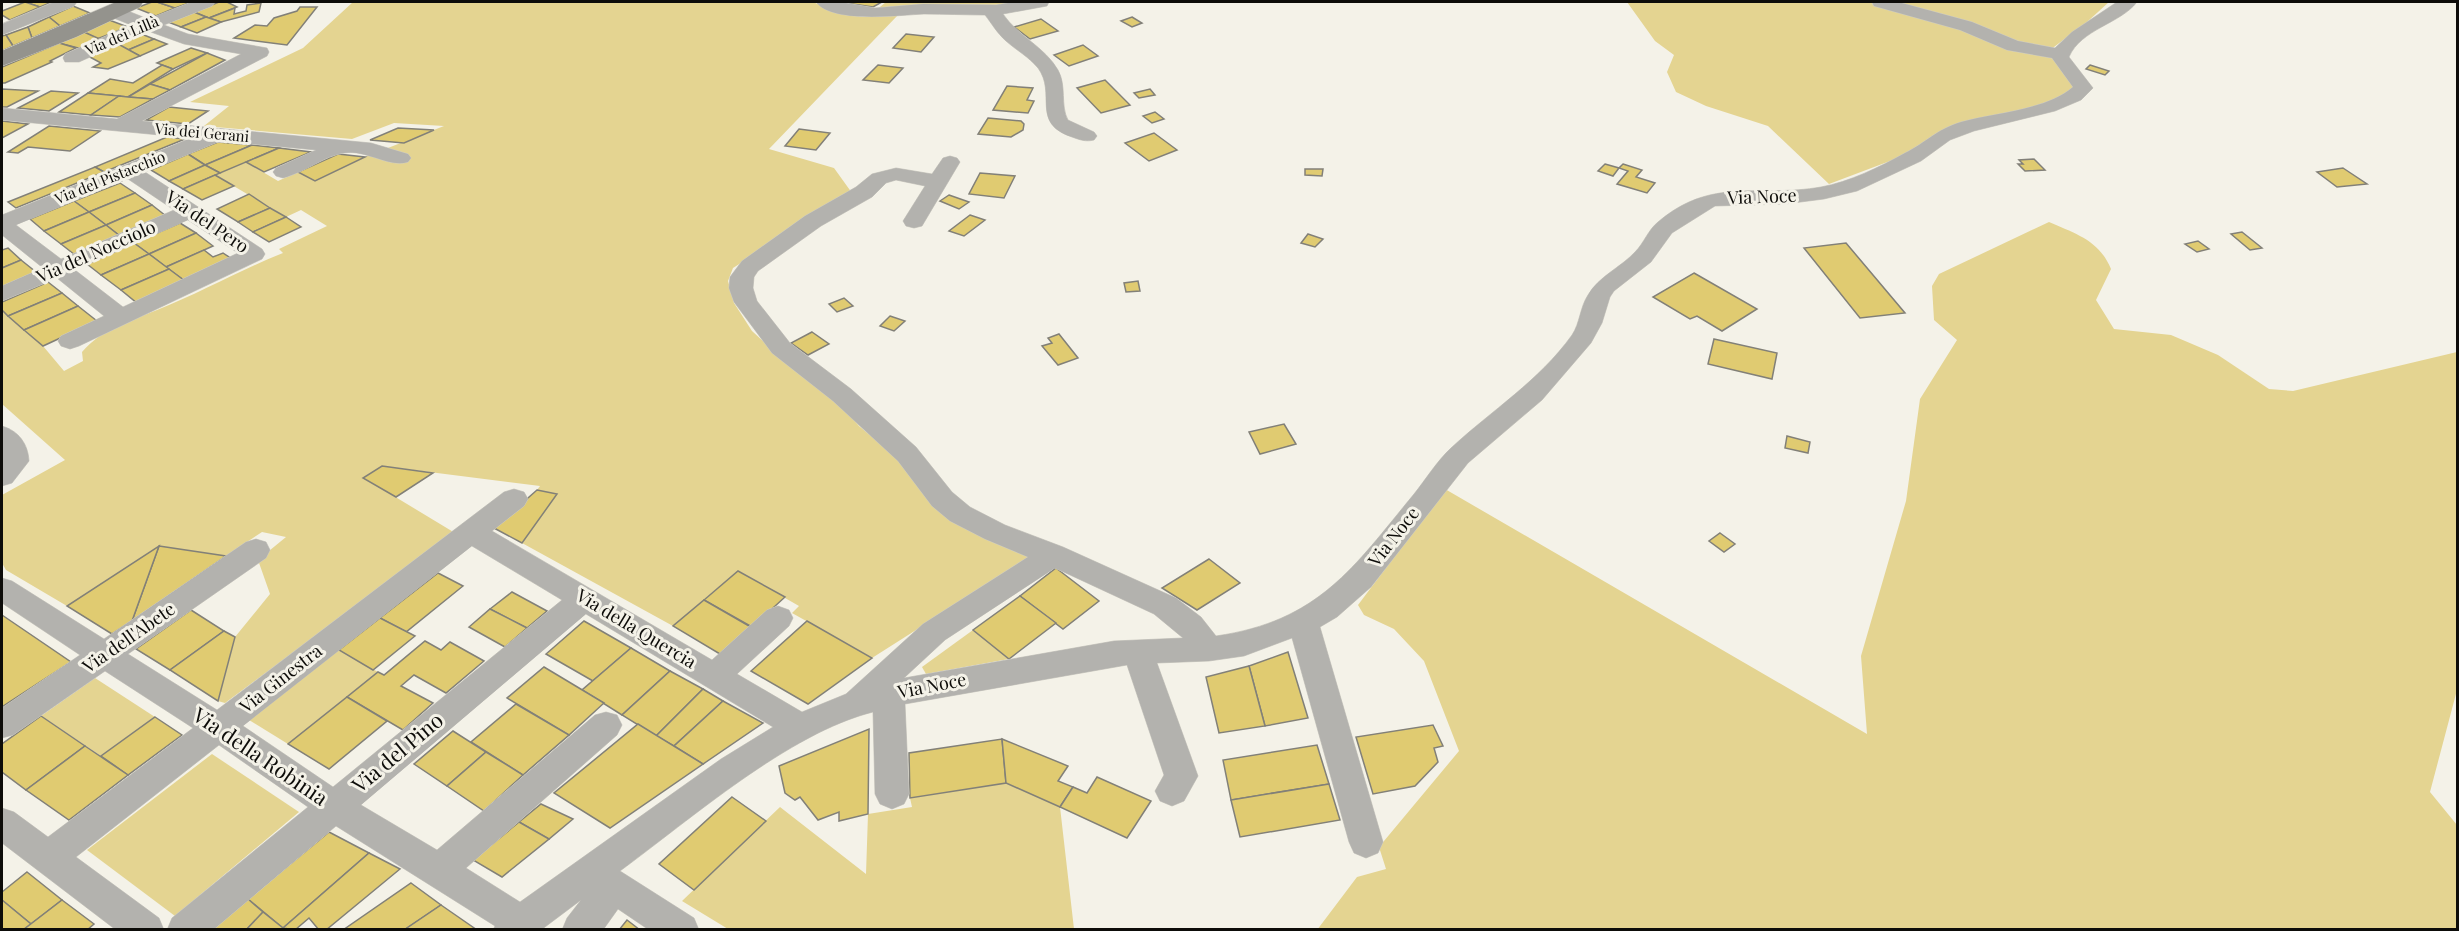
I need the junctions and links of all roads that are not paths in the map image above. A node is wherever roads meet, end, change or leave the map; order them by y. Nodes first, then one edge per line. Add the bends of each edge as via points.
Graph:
1 (68, 2) edge
2 (132, 2) edge
3 (206, 2) edge
4 (825, 2) edge
5 (1041, 2) edge
6 (1880, 2) edge
7 (2128, 2) edge
8 (990, 10) junction
9 (112, 11) junction
10 (147, 25) junction
11 (2, 30) edge
12 (2059, 54) junction
13 (72, 58) dead end
14 (2, 59) edge
15 (2, 114) edge
16 (120, 125) junction
17 (218, 134) junction
18 (1087, 136) dead end
19 (342, 146) junction
20 (400, 158) dead end
21 (129, 170) junction
22 (283, 172) dead end
23 (190, 211) junction
24 (914, 222) dead end
25 (2, 224) edge
26 (58, 269) junction
27 (2, 294) edge
28 (121, 317) junction
29 (70, 341) dead end
30 (2, 435) edge
31 (2, 476) edge
32 (514, 499) dead end
33 (471, 532) junction
34 (256, 550) dead end
35 (1053, 555) junction
36 (3, 592) edge
37 (584, 599) junction
38 (778, 618) dead end
39 (1303, 622) junction
40 (1209, 649) junction
41 (1138, 652) junction
42 (103, 656) junction
43 (715, 676) junction
44 (889, 695) junction
45 (857, 703) junction
46 (606, 724) dead end
47 (2, 726) edge
48 (218, 727) junction
49 (800, 727) junction
50 (1173, 791) dead end
51 (892, 794) dead end
52 (333, 806) junction
53 (2, 823) edge
54 (1366, 842) dead end
55 (48, 858) junction
56 (439, 870) junction
57 (602, 879) junction
58 (515, 926) edge
59 (146, 930) edge
60 (185, 930) edge
61 (580, 930) edge
62 (681, 930) edge

1 - 11 street
2 - 9 street
3 - 10 street, Via dei Lillà
4 - 8 street via 875,13 911,9
5 - 8 street
6 - 12 street via 1966,26 2013,46
7 - 12 street via 2069,42
8 - 18 street via 1007,32 1040,58 1053,77 1058,121
9 - 10 street
9 - 14 street
10 - 13 street, Via dei Lillà
10 - 16 street via 184,39 260,52
12 - 39 street, Via Noce via 2083,88 2074,96 1943,136 1914,157 1849,186 1785,198 1710,200 1664,228 1643,256 1606,286 1582,338 1533,394 1459,456 1361,579 1326,609
15 - 16 street, Via dei Gerani
16 - 17 street, Via dei Gerani
17 - 19 street, Via dei Gerani
17 - 21 street, Via del Pistacchio
19 - 20 street, Via dei Gerani
19 - 22 street
21 - 23 street, Via del Pero
21 - 25 street, Via del Pistacchio
23 - 26 street, Via del Nocciolo
23 - 28 street, Via del Pero via 254,254
24 - 35 street via 944,172 879,178 864,192 813,220 750,266 742,277 746,302 781,348 842,395 907,454 942,499 960,514
25 - 26 street
26 - 27 street, Via del Nocciolo
26 - 28 street
28 - 29 street
30 - 31 street via 15,448 16,461
32 - 33 street, Via Ginestra
33 - 37 street, Via della Quercia
33 - 48 street, Via Ginestra
34 - 42 street, Via dell'Abete
35 - 40 street via 1165,606 1190,625
35 - 45 street via 934,632
36 - 42 street, Via della Robinia
37 - 43 street, Via della Quercia
37 - 52 street, Via del Pino
38 - 43 street
39 - 40 street, Via Noce via 1244,644
39 - 54 street
40 - 41 street, Via Noce
41 - 44 street, Via Noce
41 - 50 street via 1180,776
42 - 47 street, Via dell'Abete
42 - 48 street, Via della Robinia
43 - 49 street, Via della Quercia
44 - 45 street, Via Noce
44 - 51 street
45 - 49 street, Via Noce
46 - 56 street
48 - 52 street, Via della Robinia
48 - 55 street, Via Ginestra
49 - 57 street, Via Noce via 733,769
52 - 56 street, Via della Robinia
52 - 60 street, Via del Pino
53 - 55 street
55 - 59 street
56 - 58 street, Via della Robinia
57 - 58 street, Via Noce
57 - 61 street
57 - 62 street

